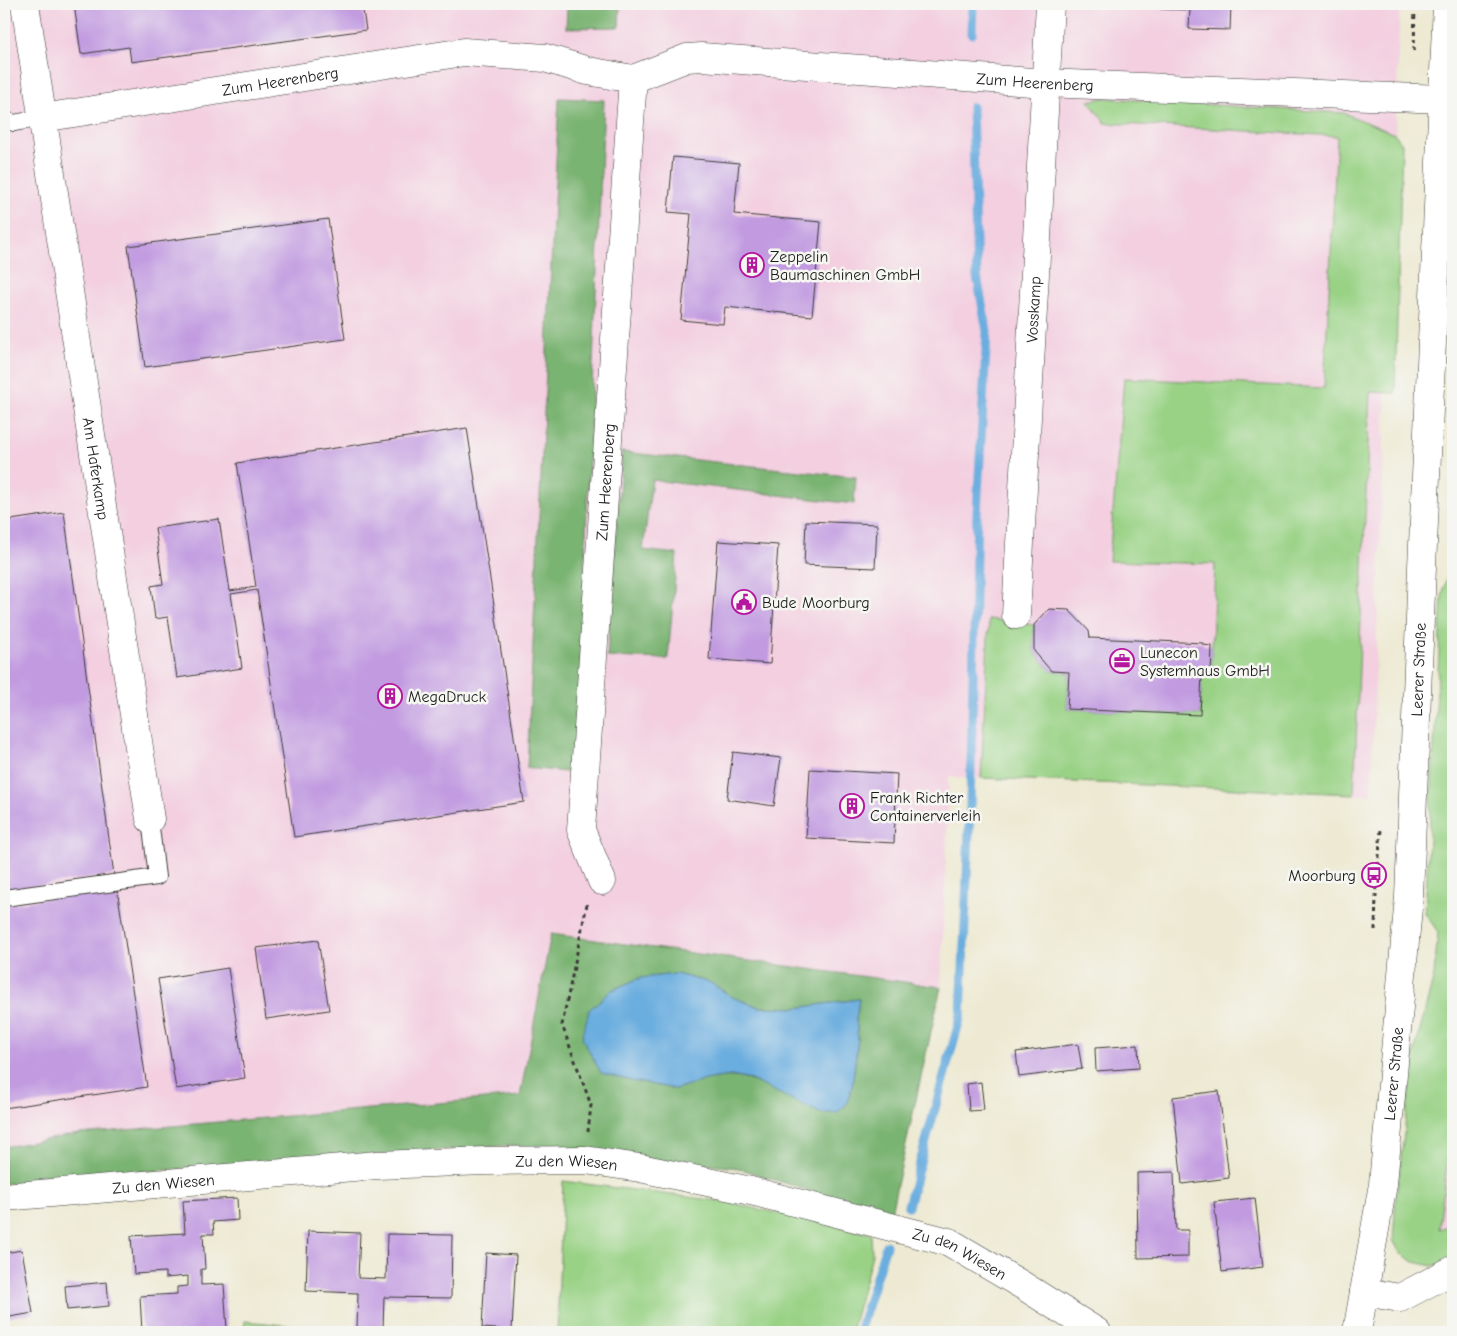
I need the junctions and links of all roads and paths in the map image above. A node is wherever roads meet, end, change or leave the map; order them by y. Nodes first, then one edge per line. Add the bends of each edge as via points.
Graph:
1 (26, 4) edge
2 (1050, 4) edge
3 (1415, 4) edge
4 (1447, 4) edge
5 (633, 79) junction
6 (1045, 83) junction
7 (1413, 97) junction
8 (1442, 99) junction
9 (42, 118) junction
10 (4, 119) edge
11 (1016, 615) dead end
12 (150, 819) joint
13 (1381, 828) dead end
14 (602, 881) joint
15 (4, 898) edge
16 (1375, 939) dead end
17 (586, 1160) junction
18 (4, 1198) edge
19 (1453, 1270) edge
20 (1364, 1292) junction
21 (1097, 1332) edge
22 (1356, 1332) edge

1 - 9 street
2 - 6 street, Vosskamp
3 - 7 path
4 - 8 street, Leerer Straße
5 - 6 street, Zum Heerenberg via 687,58 702,57
5 - 9 street, Zum Heerenberg via 588,71 545,58 464,52
5 - 14 street, Zum Heerenberg via 581,830
6 - 7 street, Zum Heerenberg
6 - 11 street, Vosskamp
7 - 8 street, Zum Heerenberg
8 - 20 street, Leerer Straße via 1410,897 1383,1184
9 - 10 lane via 14,123
9 - 12 street, Am Haferkamp
12 - 15 lane via 157,877
13 - 16 path
14 - 17 path via 587,903 562,1025 591,1105
17 - 18 street, Zu den Wiesen via 377,1165
17 - 21 street, Zu den Wiesen via 751,1191 949,1242
19 - 20 street via 1400,1298
20 - 22 street, Leerer Straße

